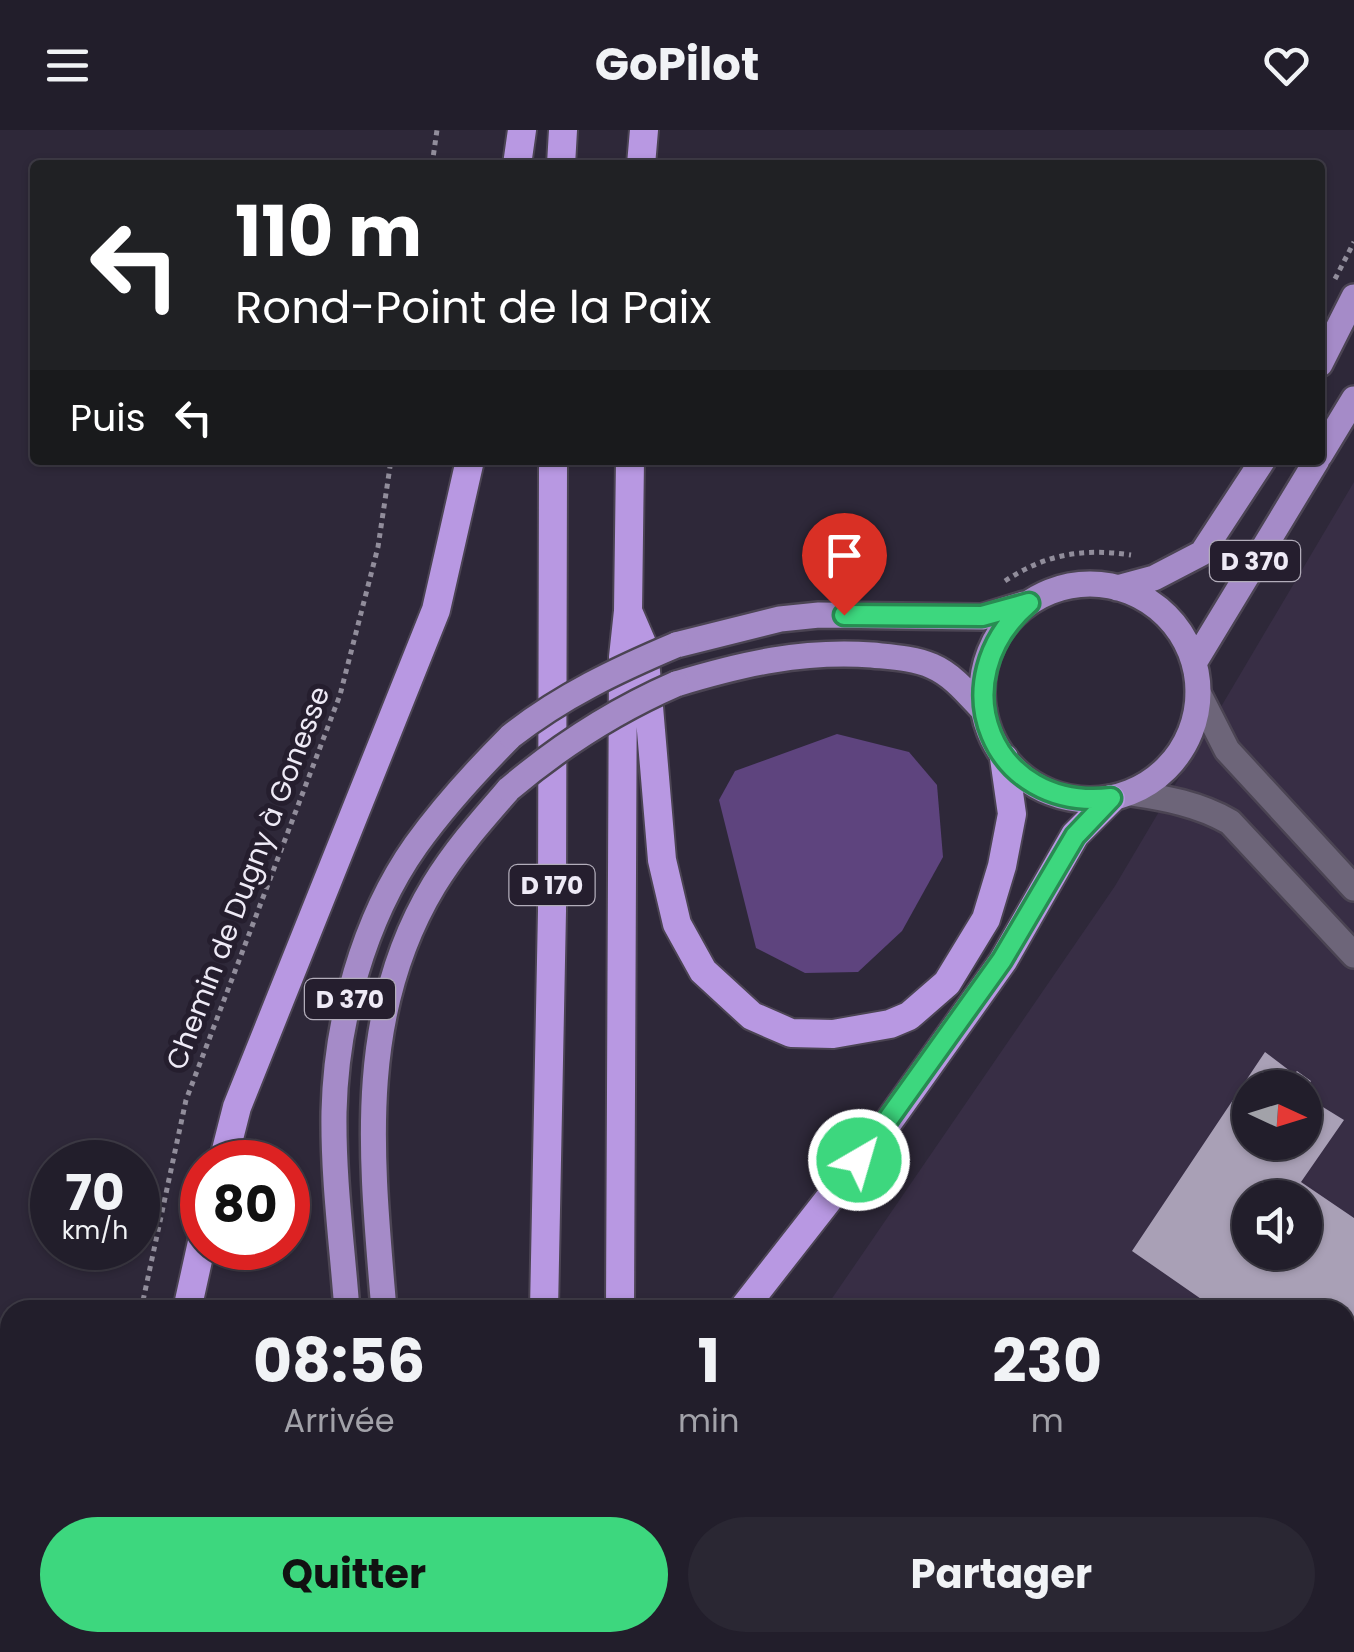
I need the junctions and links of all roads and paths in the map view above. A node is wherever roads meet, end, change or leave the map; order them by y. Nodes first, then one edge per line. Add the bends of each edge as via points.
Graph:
1 (437, 130) edge
2 (522, 130) edge
3 (562, 130) edge
4 (644, 130) edge
5 (433, 160) edge
6 (517, 160) edge
7 (561, 160) edge
8 (641, 160) edge
9 (1354, 297) edge
10 (1325, 354) edge
11 (1353, 402) edge
12 (1325, 446) edge
13 (390, 465) edge
14 (469, 465) edge
15 (554, 465) edge
16 (630, 465) edge
17 (1261, 465) edge
18 (1313, 465) edge
19 (1144, 555) dead end
20 (1002, 584) dead end
21 (1117, 588) junction
22 (1029, 603) junction
23 (628, 611) junction
24 (1194, 663) junction
25 (1198, 693) junction
26 (984, 711) junction
27 (1004, 758) junction
28 (1121, 796) junction
29 (1354, 888) edge
30 (1354, 954) edge
31 (229, 1140) edge
32 (196, 1270) edge
33 (143, 1300) edge
34 (189, 1300) edge
35 (346, 1300) edge
36 (383, 1300) edge
37 (544, 1300) edge
38 (620, 1300) edge
39 (750, 1300) edge

1 - 5 path
2 - 6 highway
3 - 7 highway
4 - 8 highway
9 - 10 main road
11 - 12 main road, D 370
13 - 33 path, Chemin de Dugny à Gonesse via 378,546 340,695 186,1100
14 - 31 highway via 436,610
15 - 37 highway, D 170
16 - 23 highway, D 170
17 - 21 main road, D 370 via 1202,553
18 - 24 main road, D 370
19 - 20 path via 1061,554
21 - 22 main road via 1078,585
21 - 24 main road via 1171,620
22 - 26 main road via 991,650
22 - 35 main road, D 370, bridge via 982,616 780,618 676,644 569,696 479,768 414,848 359,969 338,1056 334,1111
23 - 27 highway via 644,648 662,860 676,924 703,971 752,1016 791,1034 890,1024 947,983 986,920 1002,866 1012,814
23 - 38 highway, D 170
24 - 25 main road
25 - 28 main road via 1179,753 1158,776
25 - 29 main road via 1227,750
26 - 27 main road
26 - 36 main road, D 370, bridge via 930,665 839,652 786,656 732,666 633,702 510,788 432,888 391,988 372,1096
27 - 28 main road via 1028,782 1060,796
28 - 30 main road via 1172,799 1230,822
28 - 39 highway via 1075,836 1002,960 882,1131
32 - 34 highway

